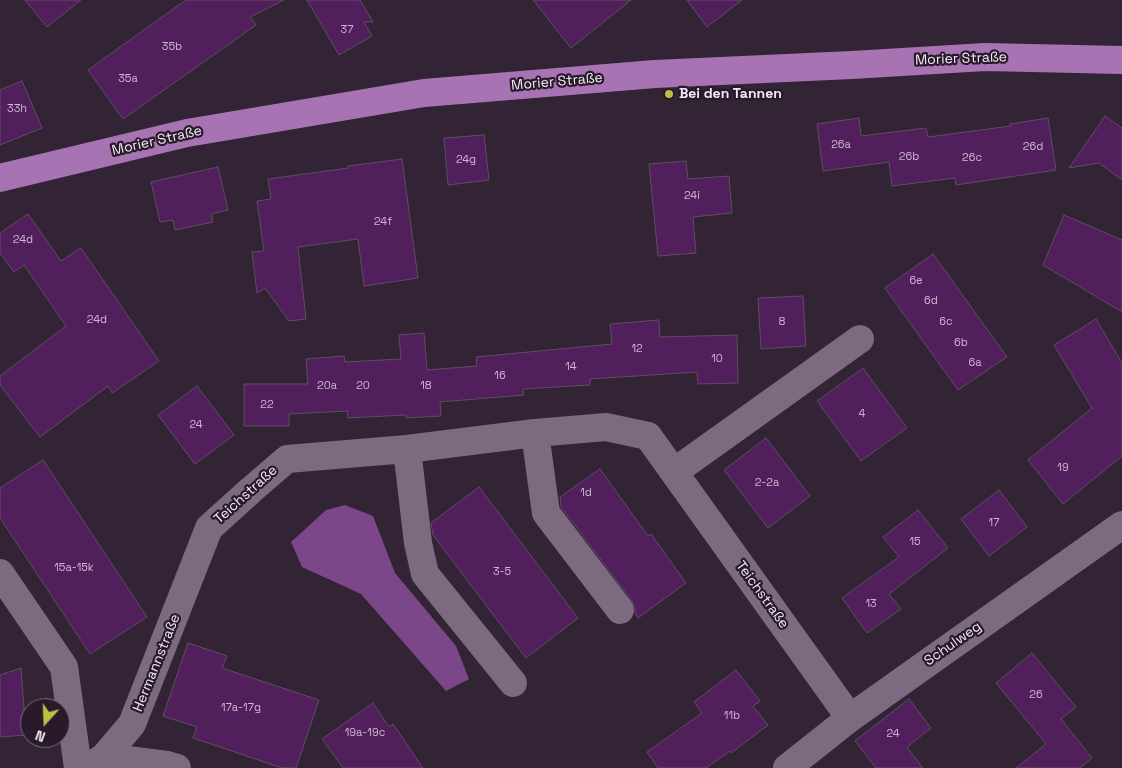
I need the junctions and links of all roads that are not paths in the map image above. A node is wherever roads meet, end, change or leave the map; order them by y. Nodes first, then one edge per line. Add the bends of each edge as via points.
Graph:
1 (1122, 60) edge
2 (0, 178) edge
3 (860, 339) dead end
4 (536, 433) junction
5 (406, 449) junction
6 (674, 472) junction
7 (1122, 524) edge
8 (197, 561) joint
9 (0, 573) edge
10 (620, 610) dead end
11 (513, 683) dead end
12 (850, 718) junction
13 (96, 763) edge
14 (78, 768) edge
15 (177, 768) edge
16 (787, 768) edge

1 - 2 main road, Morier Straße via 985,57 655,74 424,93 187,133
3 - 6 street
4 - 5 street, Teichstraße
4 - 6 street, Teichstraße via 606,427 648,436
4 - 10 street via 546,513
5 - 8 street, Teichstraße via 287,459 209,528
5 - 11 street via 425,574
6 - 12 street, Teichstraße
7 - 12 street, Schulweg
8 - 13 street, Hermannstraße via 132,724
9 - 14 street via 64,667
12 - 16 street, Schulweg
13 - 15 street, Hermannstraße via 167,764

